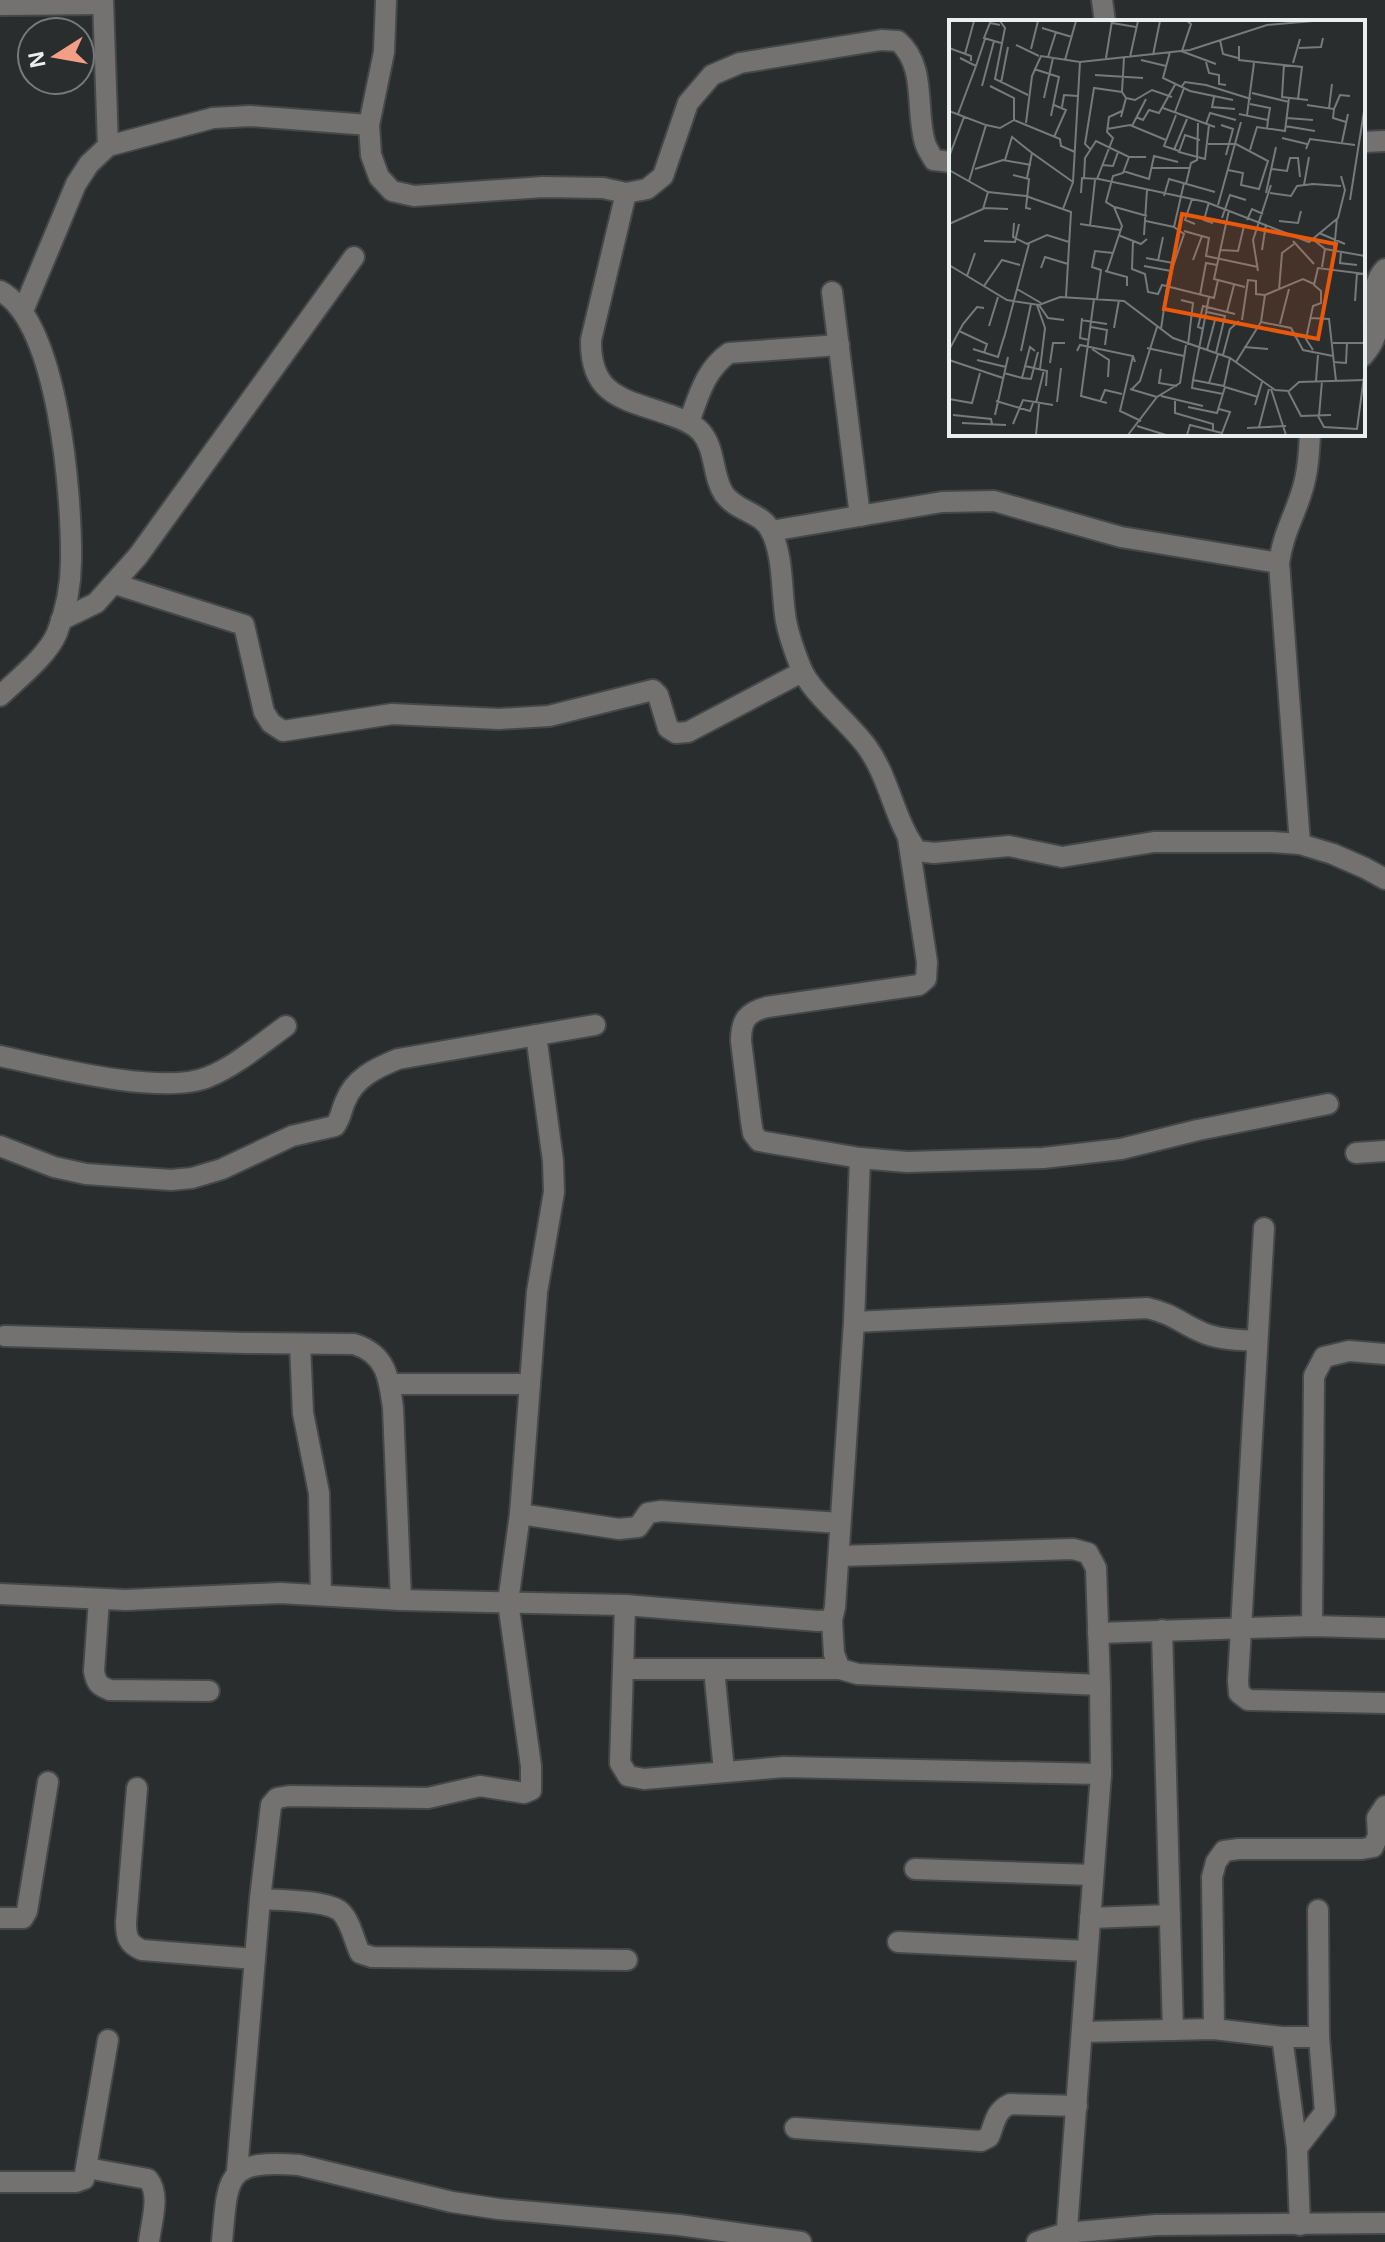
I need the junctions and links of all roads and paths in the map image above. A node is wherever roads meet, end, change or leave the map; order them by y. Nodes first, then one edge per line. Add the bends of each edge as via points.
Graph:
1 (386, 0) edge
2 (1102, 0) edge
3 (103, 2) edge
4 (0, 5) edge
5 (1105, 20) edge
6 (369, 125) junction
7 (1385, 141) edge
8 (1365, 142) edge
9 (108, 146) junction
10 (949, 162) edge
11 (626, 193) junction
12 (354, 257) dead end
13 (1385, 269) edge
14 (0, 291) edge
15 (832, 292) dead end
16 (23, 311) junction
17 (839, 345) junction
18 (1365, 353) edge
19 (689, 422) junction
20 (1310, 436) edge
21 (860, 516) junction
22 (771, 531) junction
23 (1279, 563) junction
24 (115, 584) junction
25 (61, 620) junction
26 (802, 672) junction
27 (0, 696) edge
28 (908, 838) junction
29 (1300, 844) junction
30 (1385, 879) edge
31 (595, 1025) dead end
32 (286, 1026) dead end
33 (536, 1035) junction
34 (0, 1056) edge
35 (1328, 1104) dead end
36 (0, 1146) edge
37 (1385, 1151) edge
38 (1356, 1153) dead end
39 (860, 1158) junction
40 (1264, 1228) dead end
41 (854, 1322) junction
42 (5, 1336) dead end
43 (1257, 1341) junction
44 (300, 1344) junction
45 (1385, 1354) edge
46 (390, 1384) junction
47 (530, 1384) junction
48 (520, 1514) junction
49 (840, 1523) junction
50 (839, 1556) junction
51 (0, 1594) edge
52 (321, 1595) junction
53 (99, 1599) junction
54 (401, 1600) junction
55 (508, 1602) junction
56 (625, 1605) junction
57 (832, 1620) junction
58 (1312, 1626) junction
59 (1241, 1627) junction
60 (1385, 1628) edge
61 (1162, 1630) junction
62 (1098, 1633) junction
63 (623, 1669) junction
64 (714, 1669) junction
65 (840, 1669) junction
66 (1100, 1685) junction
67 (209, 1691) dead end
68 (1385, 1703) edge
69 (724, 1771) junction
70 (1101, 1774) junction
71 (48, 1782) dead end
72 (137, 1788) dead end
73 (1385, 1806) edge
74 (915, 1869) dead end
75 (1093, 1875) junction
76 (260, 1899) junction
77 (1318, 1910) dead end
78 (1170, 1915) junction
79 (0, 1918) edge
80 (1090, 1918) junction
81 (898, 1942) dead end
82 (1087, 1951) junction
83 (255, 1959) junction
84 (627, 1960) dead end
85 (1214, 2029) junction
86 (1173, 2030) junction
87 (1082, 2032) junction
88 (1282, 2037) junction
89 (1319, 2037) junction
90 (108, 2040) dead end
91 (1077, 2106) junction
92 (795, 2128) dead end
93 (1297, 2148) junction
94 (87, 2168) junction
95 (237, 2171) junction
96 (0, 2182) edge
97 (1385, 2223) edge
98 (1300, 2225) junction
99 (722, 2236) edge
100 (1066, 2238) edge
101 (149, 2242) edge
102 (222, 2242) edge
103 (801, 2242) edge
104 (1037, 2242) edge

1 - 6 street via 384,52
2 - 5 street
3 - 4 street
3 - 9 street
6 - 9 street via 213,118
6 - 11 street via 371,155 379,177 392,191 429,196 575,186
7 - 8 street
9 - 16 street via 76,184
10 - 11 street via 934,160 925,144 910,51 898,41 881,40 740,63 712,75 688,103 663,176 647,189
11 - 19 street via 590,362 600,383 619,397
12 - 24 street
13 - 18 street via 1376,283 1374,340
14 - 16 street
15 - 17 street
16 - 25 street via 63,430 71,561
17 - 19 street via 729,353 706,376
17 - 21 street
19 - 22 street via 703,433 724,493
20 - 23 street via 1302,491
21 - 22 street
21 - 23 street via 942,502 994,501 1121,537
22 - 26 street via 786,622
23 - 29 street
24 - 25 street via 96,603
24 - 26 street via 244,625 264,712 283,731 392,714 549,716 653,690 668,728 688,732
25 - 27 street via 56,636
26 - 28 street via 881,769
28 - 29 street via 917,851 1009,846 1062,857 1154,842
28 - 39 street via 926,979 919,985 755,1010 741,1028 751,1121 759,1141
29 - 30 street
31 - 33 street
32 - 34 street via 222,1070 184,1083 105,1078
33 - 36 street via 398,1059 358,1081 335,1126 292,1136 192,1178 86,1174
33 - 47 street via 554,1192 541,1262
35 - 39 street via 1078,1155 935,1163
37 - 38 street
39 - 41 street
40 - 43 street
41 - 43 street via 1147,1308 1167,1312 1218,1338
41 - 49 street
42 - 44 street
43 - 59 street
44 - 46 street via 372,1349
44 - 52 street via 303,1413 319,1493
45 - 58 street via 1349,1351 1324,1357 1314,1376
46 - 47 street
46 - 54 street
47 - 48 street
48 - 49 street via 631,1530 648,1513 661,1511
48 - 55 street
49 - 50 street
50 - 57 street
50 - 62 street via 1073,1549 1088,1553 1096,1568
51 - 53 street
52 - 53 street
52 - 54 street
53 - 67 street via 94,1671 100,1686
54 - 55 street
55 - 56 street
55 - 76 street via 531,1790 480,1786 428,1798 277,1798 268,1815
56 - 57 street
56 - 63 street
57 - 65 street
58 - 59 street
58 - 60 street
59 - 61 street
59 - 68 street via 1239,1693 1248,1700
61 - 62 street
61 - 78 street
62 - 66 street
63 - 64 street
63 - 69 street via 620,1763 628,1776
64 - 65 street
64 - 69 street
65 - 66 street
66 - 70 street
69 - 70 street via 784,1767
70 - 75 street
71 - 79 street via 27,1911 23,1918
72 - 83 street via 126,1922 132,1946
73 - 85 street via 1377,1818 1373,1847 1224,1851 1212,1877
74 - 75 street
75 - 80 street
76 - 83 street
76 - 84 street via 340,1909 360,1953 372,1957
77 - 89 street
78 - 80 street
78 - 86 street
80 - 82 street
81 - 82 street
82 - 87 street
83 - 95 street
85 - 86 street
85 - 88 street
86 - 87 street
87 - 91 street
88 - 89 street
88 - 93 street
89 - 93 street via 1325,2112
90 - 94 street
91 - 92 street via 1010,2104 981,2141
91 - 100 street
93 - 98 street
94 - 96 street via 84,2179 76,2182
94 - 101 street via 148,2179 154,2186
95 - 99 street via 256,2165 299,2165 452,2202
95 - 102 street via 227,2186
97 - 98 street
98 - 100 street via 1156,2225
99 - 103 street
100 - 104 street

